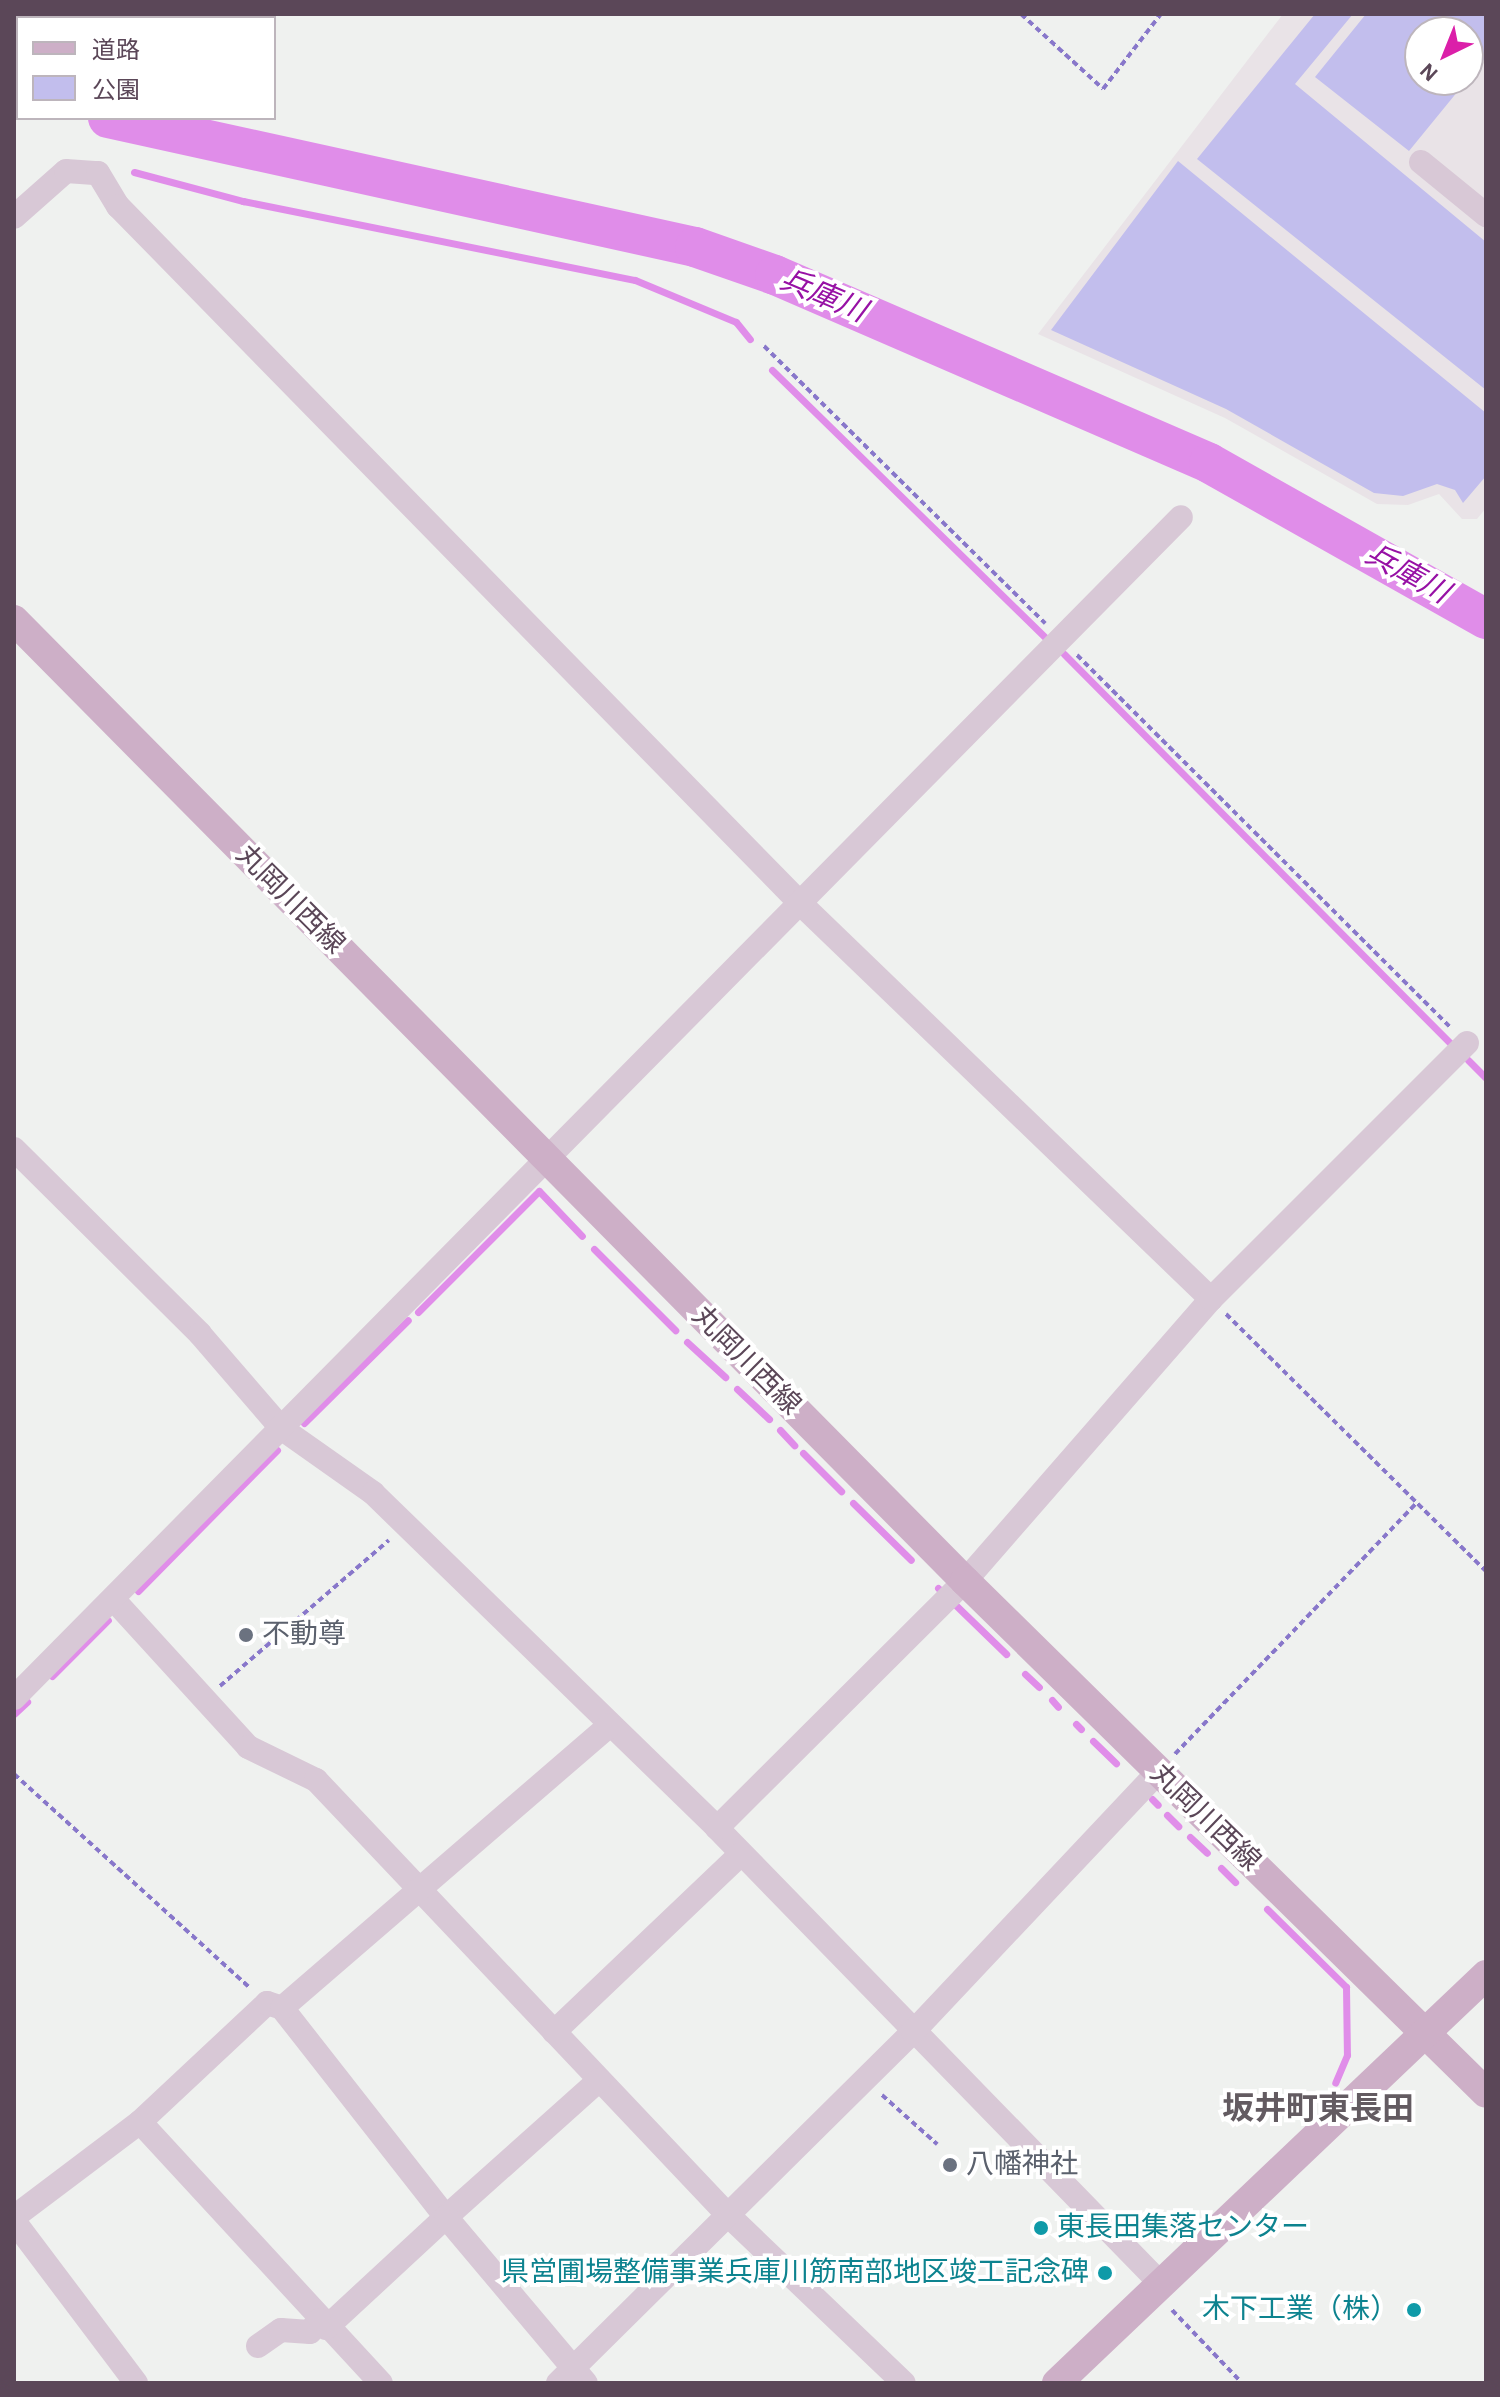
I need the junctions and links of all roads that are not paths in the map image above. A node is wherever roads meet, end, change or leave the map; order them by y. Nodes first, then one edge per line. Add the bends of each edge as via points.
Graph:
1 (1421, 162) dead end
2 (1486, 215) edge
3 (14, 217) edge
4 (1181, 517) dead end
5 (14, 620) edge
6 (802, 905) junction
7 (1467, 1043) road end
8 (14, 1149) edge
9 (547, 1161) junction
10 (1211, 1299) junction
11 (281, 1428) junction
12 (965, 1581) junction
13 (114, 1600) junction
14 (14, 1698) edge
15 (610, 1725) junction
16 (1157, 1773) junction
17 (717, 1828) junction
18 (740, 1855) junction
19 (420, 1886) junction
20 (1486, 1975) edge
21 (274, 2006) junction
22 (554, 2032) junction
23 (913, 2032) junction
24 (1425, 2033) junction
25 (599, 2080) junction
26 (1486, 2093) edge
27 (140, 2122) junction
28 (728, 2215) junction
29 (446, 2217) junction
30 (14, 2219) edge
31 (1161, 2284) junction
32 (322, 2324) junction
33 (258, 2346) dead end
34 (572, 2378) edge
35 (136, 2383) edge
36 (381, 2383) edge
37 (904, 2383) edge
38 (1057, 2383) edge

1 - 2 street
3 - 6 street via 66,171 98,173 118,206
4 - 6 street
5 - 9 main road, 丸岡川西線
6 - 9 street
6 - 10 street
7 - 10 street
8 - 11 street via 200,1334
9 - 11 street
9 - 12 main road, 丸岡川西線
10 - 12 street
11 - 13 street
11 - 15 street via 406,1526
12 - 16 main road, 丸岡川西線
12 - 17 street
13 - 14 street
13 - 19 street via 248,1747 316,1780
15 - 17 street
15 - 19 street
16 - 23 street
16 - 24 main road, 丸岡川西線
17 - 18 street
18 - 22 street
18 - 23 street
19 - 21 street
19 - 22 street
20 - 24 main road
21 - 27 street
21 - 29 street
22 - 25 street
23 - 28 street
23 - 31 street
24 - 26 main road, 丸岡川西線
24 - 31 main road
25 - 28 street
25 - 29 street
27 - 30 street
27 - 32 street
28 - 34 street
28 - 37 street
29 - 32 street
29 - 34 street
30 - 35 street
31 - 38 main road
32 - 33 street via 310,2332 281,2330
32 - 36 street

